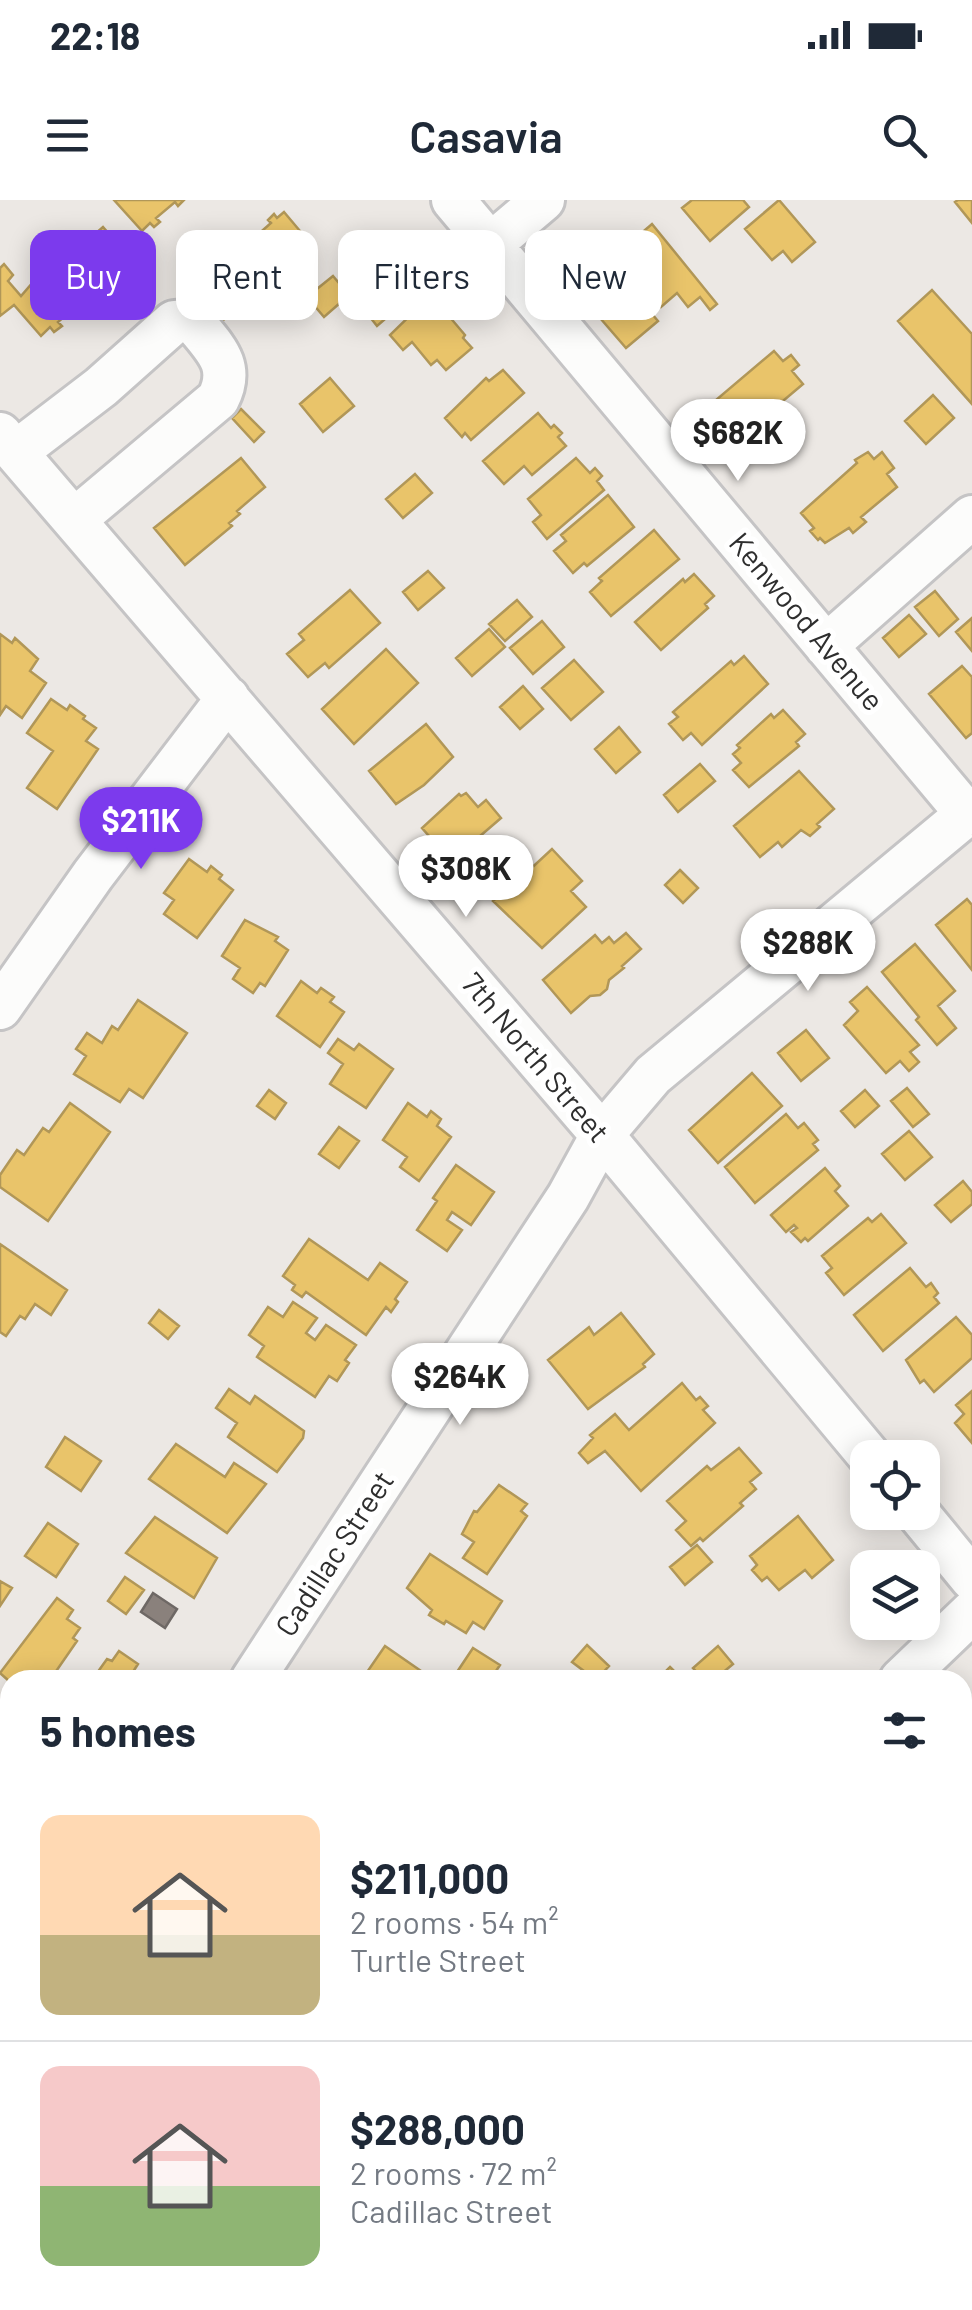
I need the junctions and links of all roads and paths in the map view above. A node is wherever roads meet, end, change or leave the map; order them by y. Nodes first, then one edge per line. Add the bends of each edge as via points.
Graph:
1 (453, 200) edge
2 (543, 200) edge
3 (478, 230) edge
4 (505, 232) edge
5 (505, 263) edge
6 (8, 443) edge
7 (972, 517) edge
8 (74, 520) junction
9 (826, 646) junction
10 (228, 698) junction
11 (970, 812) edge
12 (0, 1008) edge
13 (602, 1135) junction
14 (856, 1440) edge
15 (932, 1530) edge
16 (972, 1578) edge
17 (972, 1612) edge
18 (259, 1670) edge
19 (911, 1670) edge

1 - 3 street, Kenwood Avenue
2 - 4 street
5 - 9 street, Kenwood Avenue
6 - 8 street, 7th North Street
6 - 8 street via 101,388 174,322 192,320 223,360 227,382 218,399
7 - 9 street
8 - 10 street, 7th North Street
9 - 11 street, Kenwood Avenue
10 - 12 street
10 - 13 street, 7th North Street
11 - 13 street, Cadillac Street via 653,1075
13 - 14 street, 7th North Street
13 - 18 street, Cadillac Street
15 - 16 street
17 - 19 street

